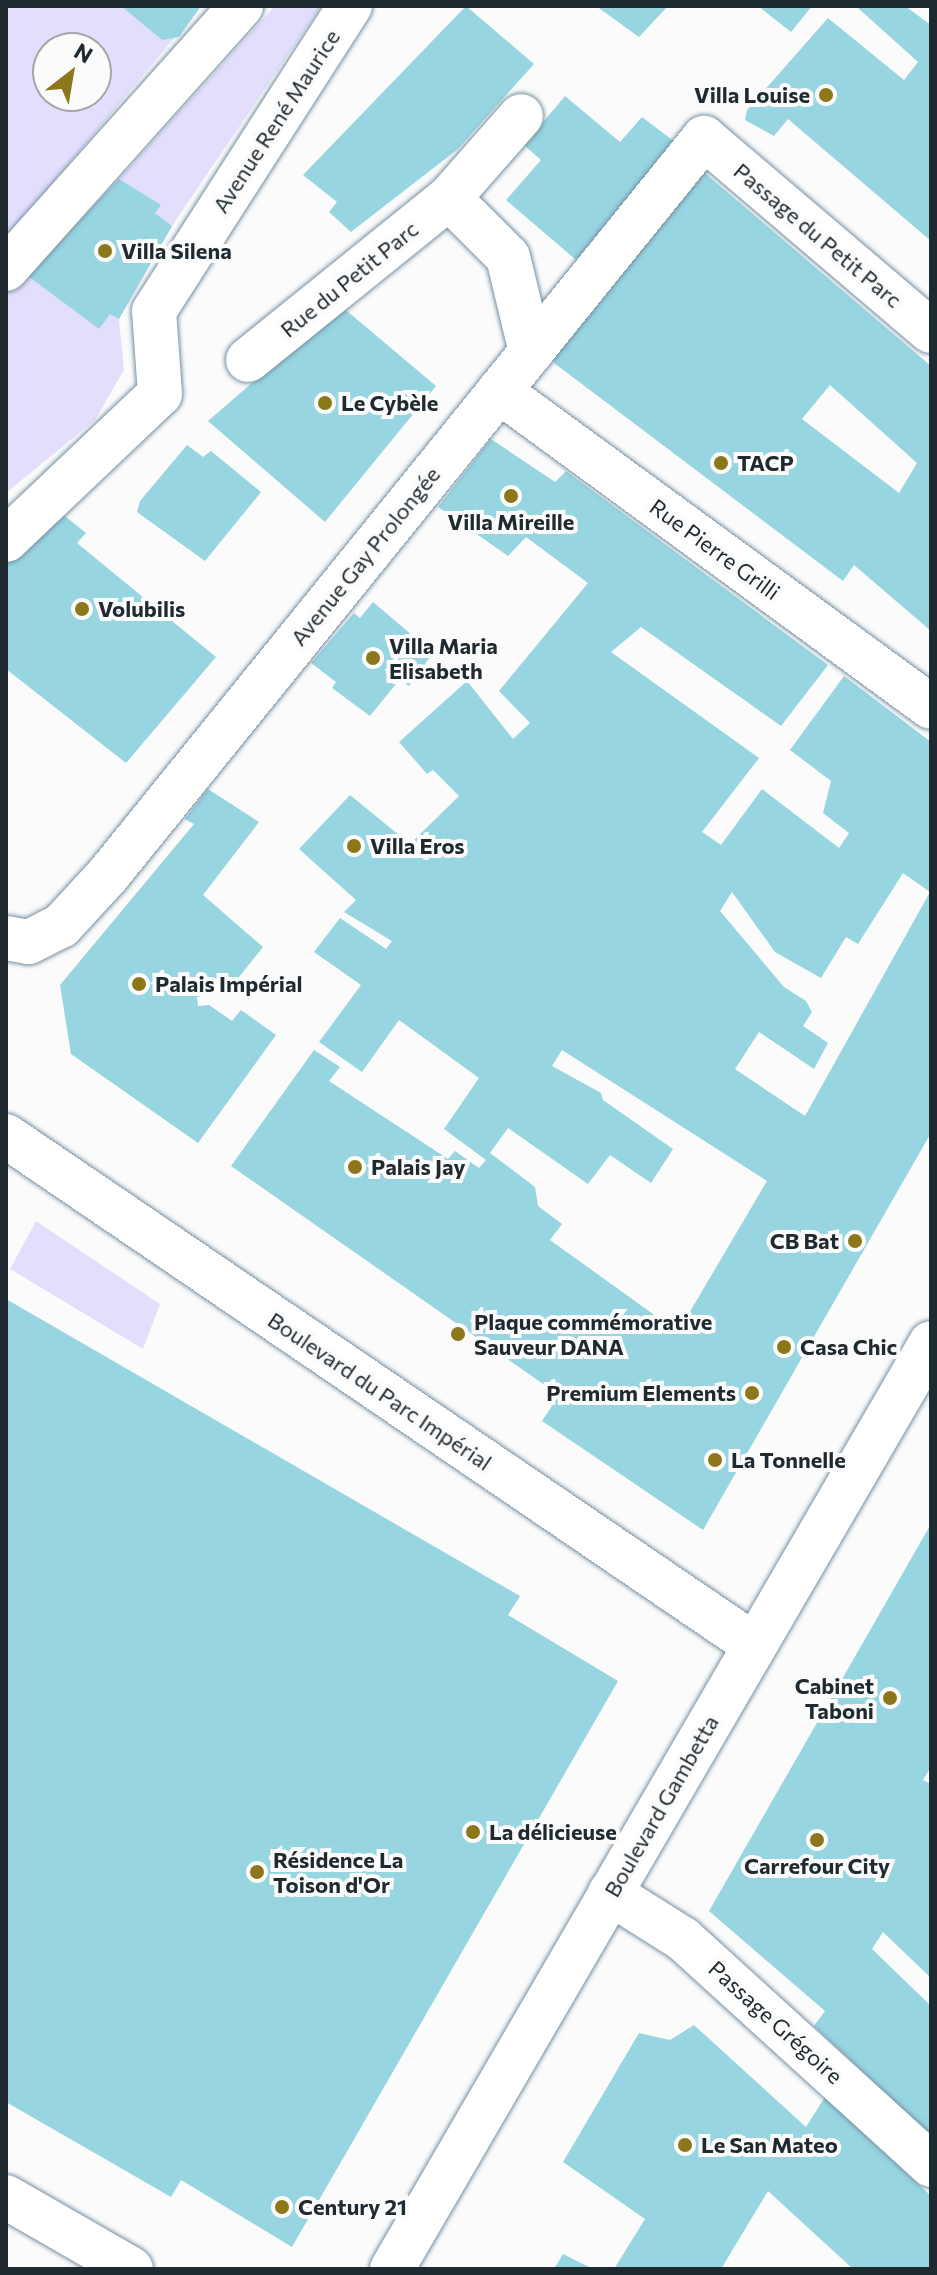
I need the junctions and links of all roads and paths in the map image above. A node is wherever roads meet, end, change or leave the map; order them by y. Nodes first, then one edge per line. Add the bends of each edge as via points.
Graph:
1 (241, 6) edge
2 (350, 6) edge
3 (521, 116) dead end
4 (704, 138) joint
5 (449, 198) junction
6 (6, 269) edge
7 (931, 331) edge
8 (531, 352) junction
9 (248, 360) dead end
10 (499, 391) junction
11 (6, 540) edge
12 (931, 707) edge
13 (6, 938) edge
14 (6, 1136) edge
15 (931, 1343) edge
16 (754, 1645) junction
17 (610, 1893) junction
18 (931, 2165) edge
19 (6, 2197) edge
20 (131, 2269) edge
21 (392, 2269) edge

1 - 6 street
2 - 11 street, Avenue René Maurice via 154,311 160,394
3 - 5 street, Rue du Petit Parc
4 - 7 street, Passage du Petit Parc
4 - 8 street, Avenue Gay Prolongée
5 - 8 street via 508,257
5 - 9 street, Rue du Petit Parc
8 - 10 street, Avenue Gay Prolongée
10 - 12 street, Rue Pierre Grilli
10 - 13 street, Avenue Gay Prolongée via 108,875 61,926 29,942
14 - 16 street, Boulevard du Parc Impérial
15 - 16 street, Boulevard Gambetta
16 - 17 street, Boulevard Gambetta
17 - 18 street, Passage Grégoire via 683,1939
17 - 21 street, Boulevard Gambetta
19 - 20 street

